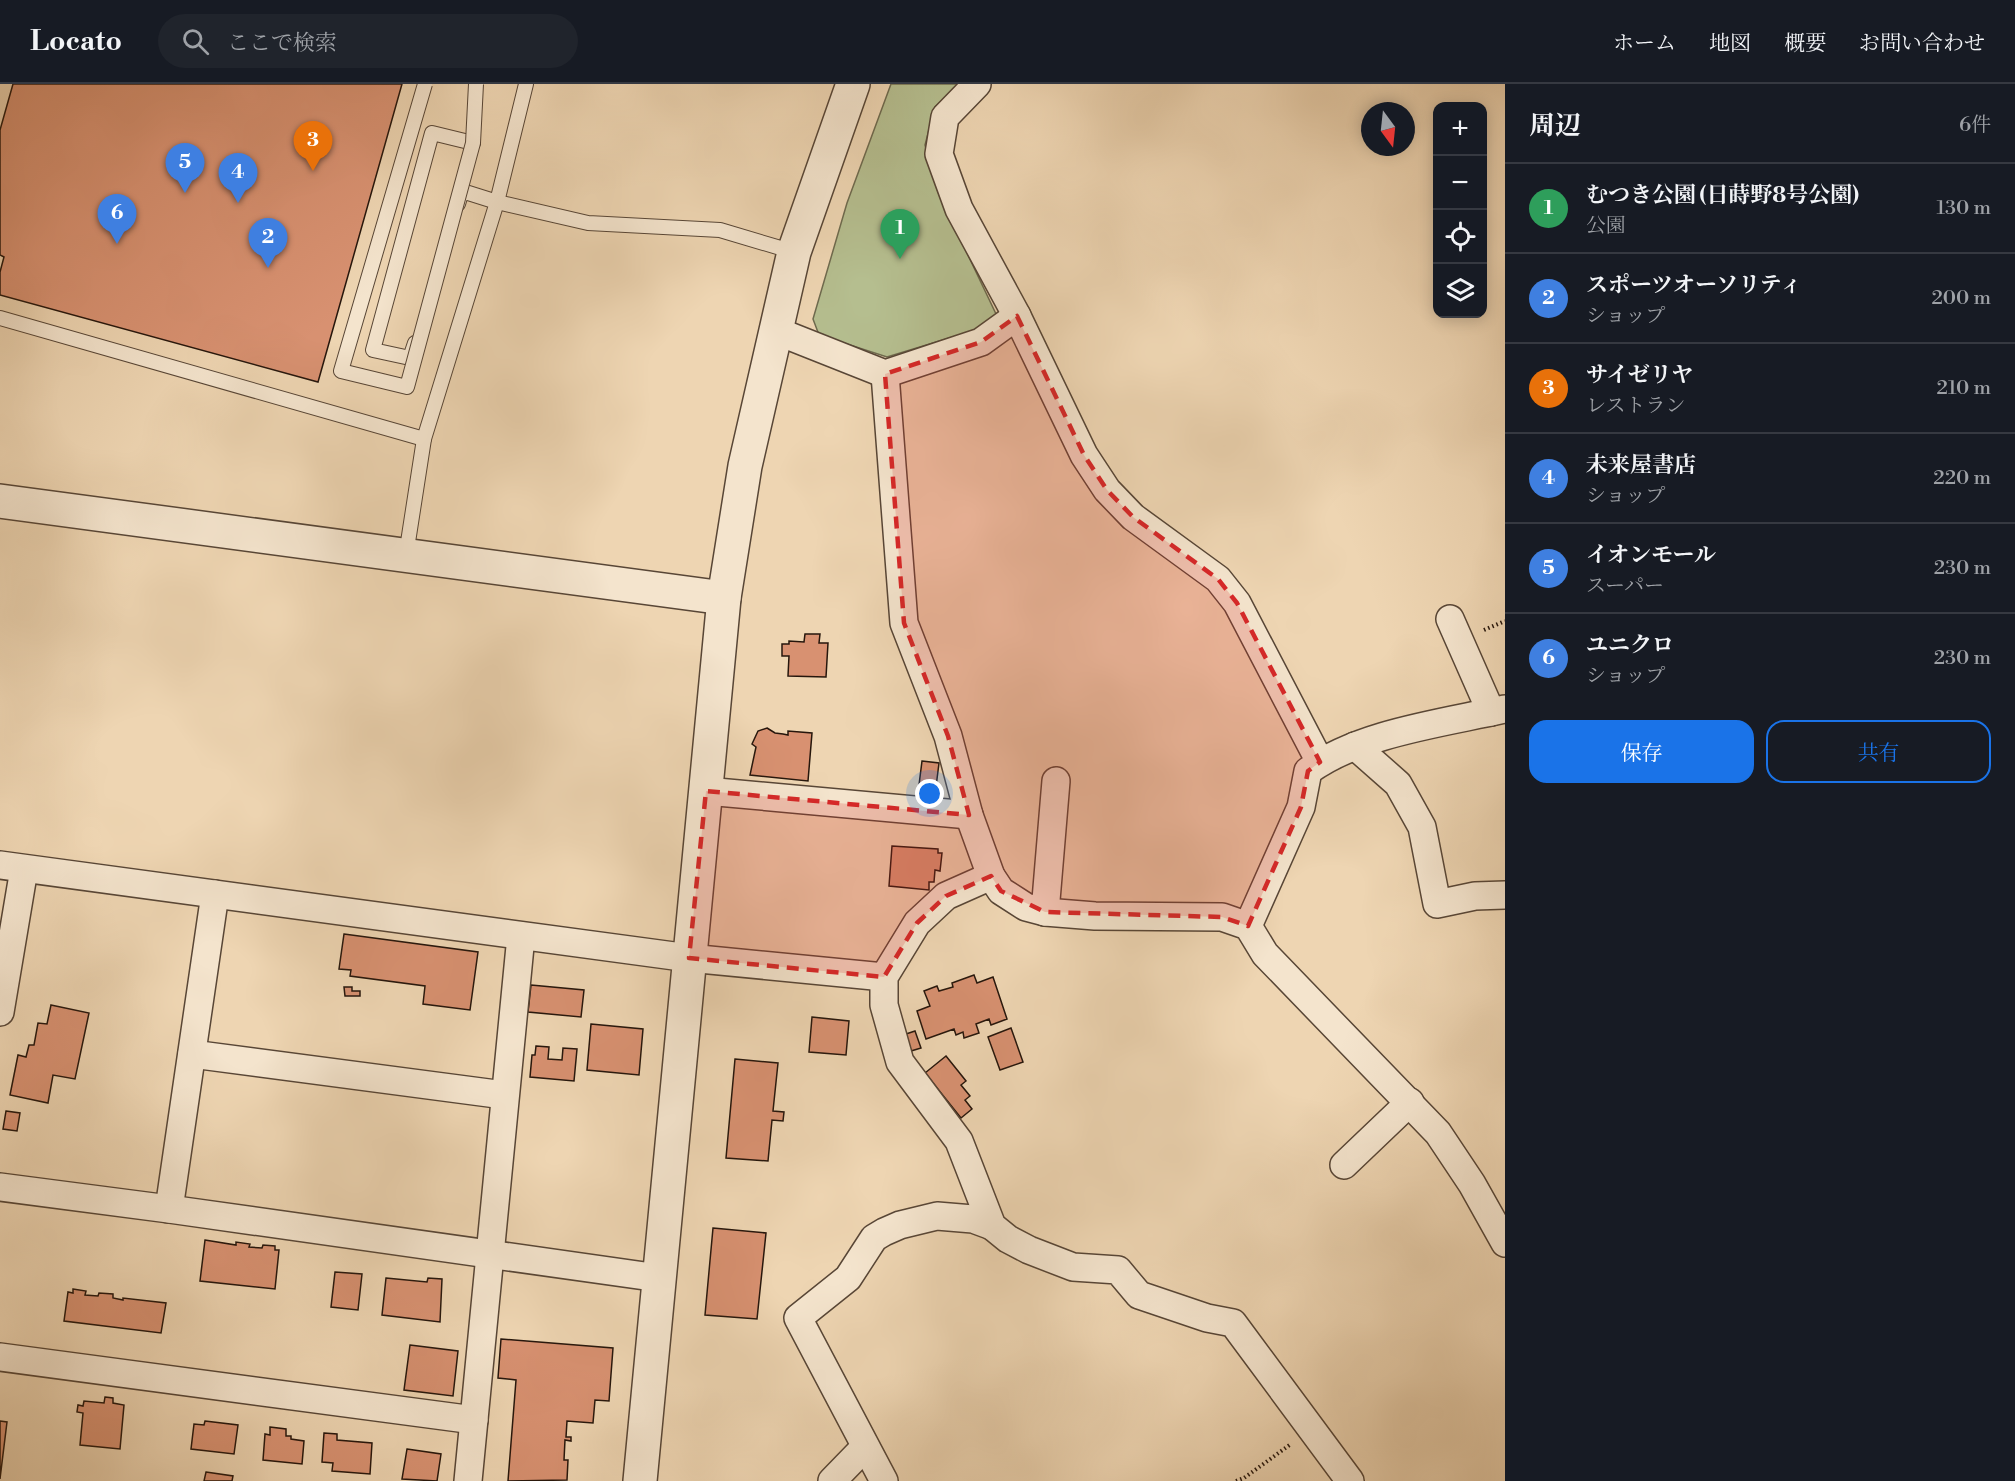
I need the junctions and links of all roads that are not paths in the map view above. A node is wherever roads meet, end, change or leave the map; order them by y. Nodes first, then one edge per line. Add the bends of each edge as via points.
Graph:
1 (425, 84) edge
2 (476, 84) edge
3 (526, 84) edge
4 (853, 84) edge
5 (977, 84) edge
6 (473, 143) junction
7 (497, 202) junction
8 (794, 252) junction
9 (1017, 316) junction
10 (0, 318) edge
11 (774, 330) junction
12 (885, 374) junction
13 (424, 439) junction
14 (0, 501) edge
15 (406, 555) junction
16 (723, 598) junction
17 (1450, 619) dead end
18 (1498, 711) edge
19 (1355, 746) junction
20 (1320, 762) junction
21 (1056, 781) dead end
22 (706, 791) junction
23 (969, 815) junction
24 (12, 867) edge
25 (991, 876) junction
26 (215, 894) junction
27 (1505, 895) edge
28 (1045, 912) junction
29 (1248, 926) junction
30 (521, 936) junction
31 (689, 958) junction
32 (884, 977) junction
33 (0, 1011) edge
34 (192, 1054) junction
35 (504, 1095) junction
36 (1410, 1102) junction
37 (1344, 1165) dead end
38 (0, 1187) edge
39 (169, 1209) junction
40 (992, 1226) junction
41 (1505, 1243) edge
42 (490, 1254) junction
43 (658, 1278) junction
44 (0, 1357) edge
45 (474, 1420) junction
46 (866, 1447) junction
47 (468, 1481) edge
48 (640, 1481) edge
49 (832, 1481) edge
50 (884, 1481) edge
51 (1350, 1481) edge

1 - 6 lane, bridge via 341,371 407,387
2 - 6 lane, bridge
3 - 7 lane
4 - 8 street
5 - 9 street via 945,117 939,154 959,209
6 - 7 lane via 432,133 373,350 410,358 462,191
7 - 8 lane via 588,223 720,230
7 - 13 lane
8 - 11 street
9 - 12 street via 981,342
9 - 20 street via 1084,455 1107,490 1133,517 1218,579 1237,603
10 - 13 lane
11 - 12 street
11 - 16 street via 745,466
12 - 23 street via 904,623 948,736
13 - 15 lane
14 - 15 street
15 - 16 street
16 - 22 street
17 - 18 street
18 - 19 street
19 - 20 street
19 - 27 street via 1398,784 1422,827 1437,904
20 - 29 street via 1308,771 1301,807
21 - 28 street
22 - 23 street
22 - 31 street
23 - 25 street
24 - 26 street
24 - 33 street
25 - 28 street via 1001,891 1026,907
25 - 32 street via 946,896 917,923
26 - 30 street
26 - 34 street
28 - 29 street via 1222,917
29 - 36 street via 1265,954
30 - 31 street
30 - 35 street
31 - 32 street
31 - 43 street
32 - 40 street via 884,1005 900,1062 960,1141
34 - 35 street
34 - 39 street
35 - 42 street
36 - 37 street
36 - 41 street via 1438,1132
38 - 39 street
39 - 42 street
40 - 46 street via 973,1219 937,1216 900,1224 874,1238 848,1278 798,1318
40 - 51 street via 1029,1250 1073,1267 1118,1270 1139,1295 1233,1323
42 - 43 street
42 - 45 street
43 - 48 street
44 - 45 street
45 - 47 street
46 - 49 street
46 - 50 street

